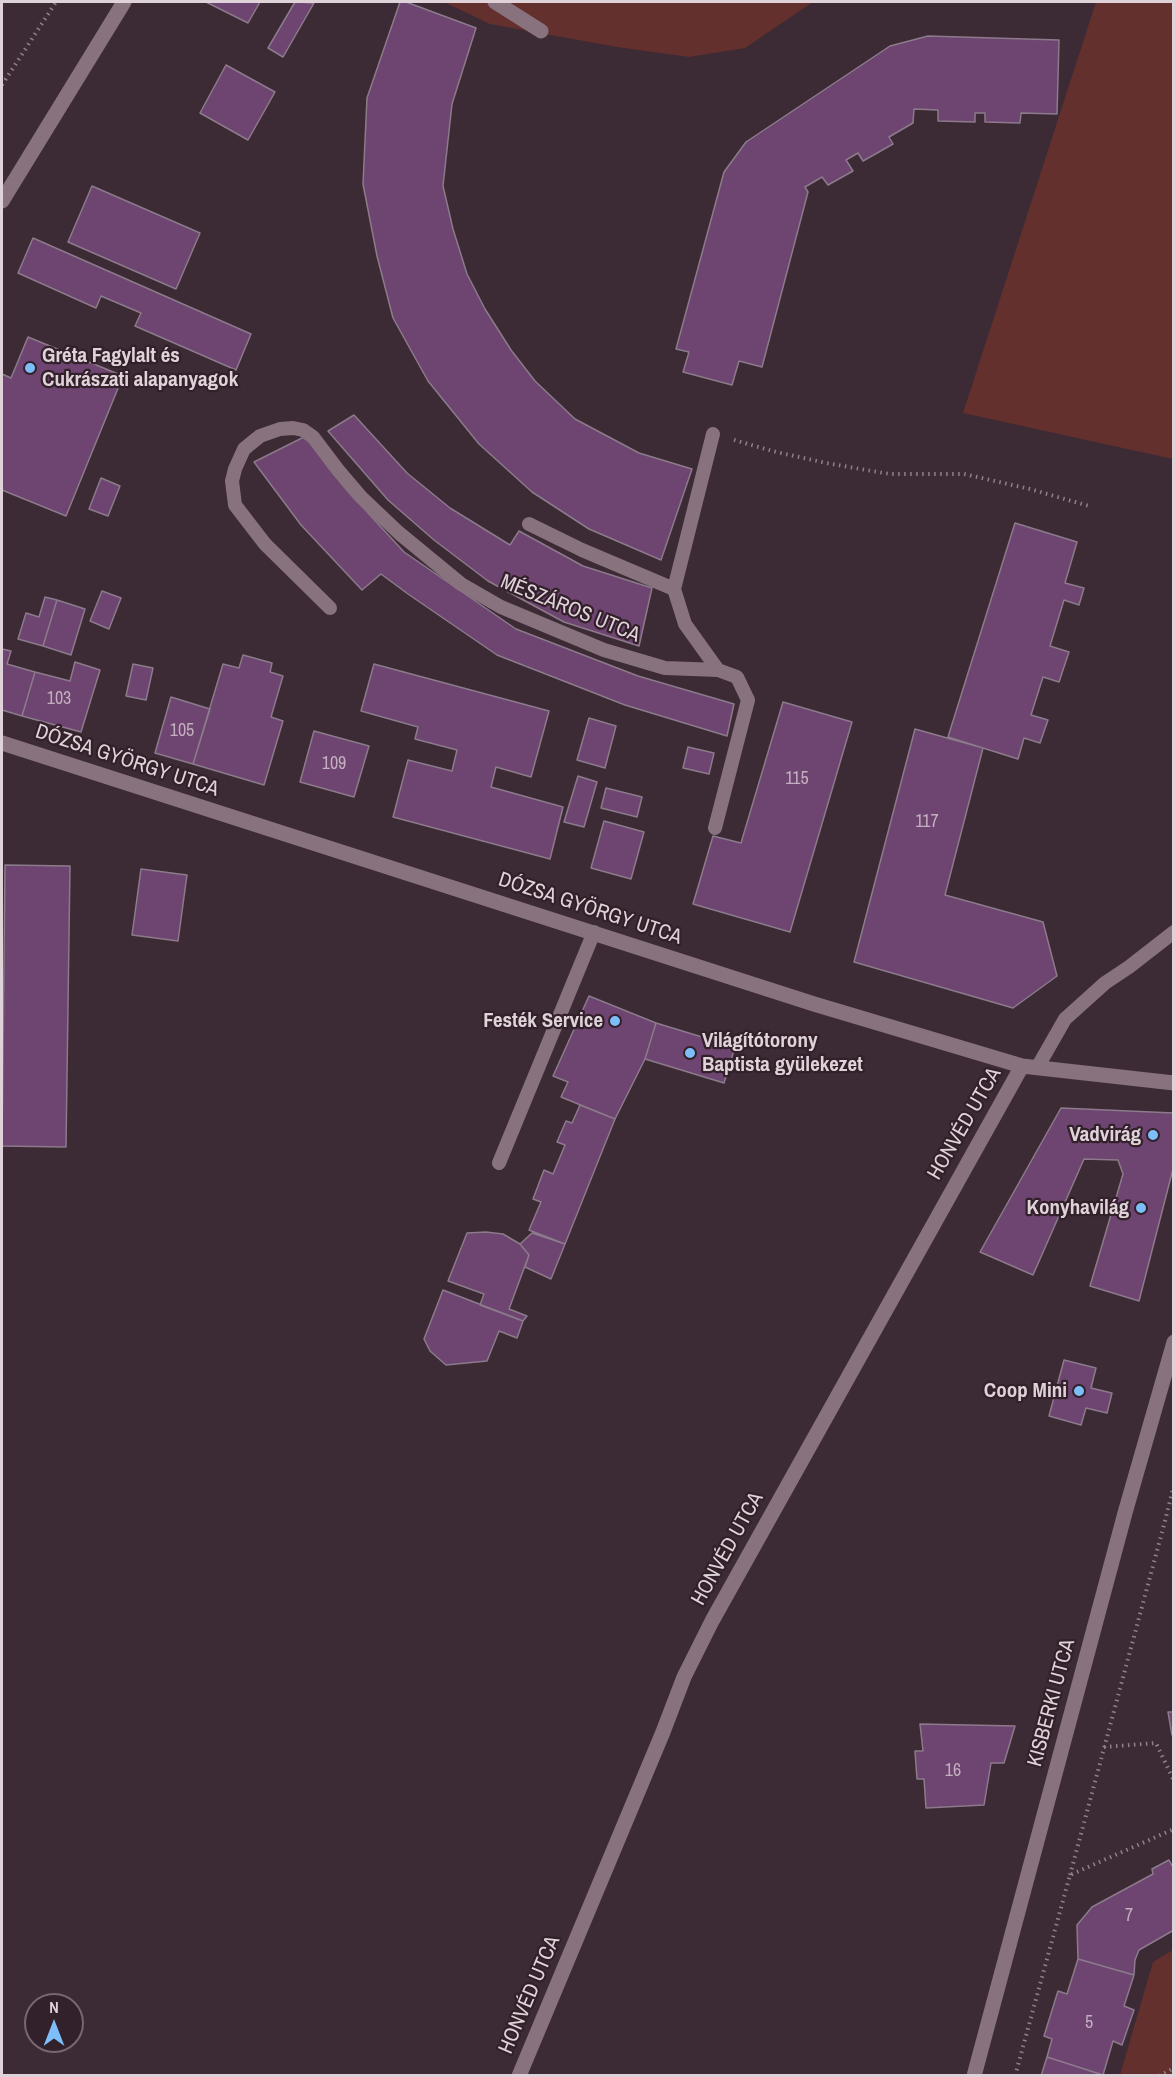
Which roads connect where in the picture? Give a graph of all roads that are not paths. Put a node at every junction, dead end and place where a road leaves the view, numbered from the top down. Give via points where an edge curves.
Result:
1 (124, 2) edge
2 (495, 2) edge
3 (541, 31) dead end
4 (2, 201) edge
5 (713, 434) road end
6 (529, 524) dead end
7 (674, 589) junction
8 (330, 608) dead end
9 (718, 670) junction
10 (2, 743) edge
11 (715, 828) dead end
12 (594, 932) junction
13 (1173, 932) edge
14 (1030, 1067) junction
15 (1173, 1083) edge
16 (499, 1163) dead end
17 (1173, 1342) edge
18 (519, 2076) edge
19 (974, 2076) edge

1 - 4 street
2 - 3 street
5 - 7 lane
6 - 7 lane
7 - 9 lane via 685,624
8 - 9 lane, MÉSZÁROS UTCA via 265,544 235,505 232,481 244,449 260,436 280,429 303,430 313,437 338,471 399,533 461,584 501,607 604,650 665,668
9 - 11 lane via 737,677 747,700
10 - 12 street, DÓZSA GYÖRGY UTCA
12 - 14 street, DÓZSA GYÖRGY UTCA via 814,1004
12 - 16 lane
13 - 14 lane via 1065,1019
14 - 15 street, DÓZSA GYÖRGY UTCA
14 - 18 street, HONVÉD UTCA via 712,1621 684,1677
17 - 19 street, KISBERKI UTCA

